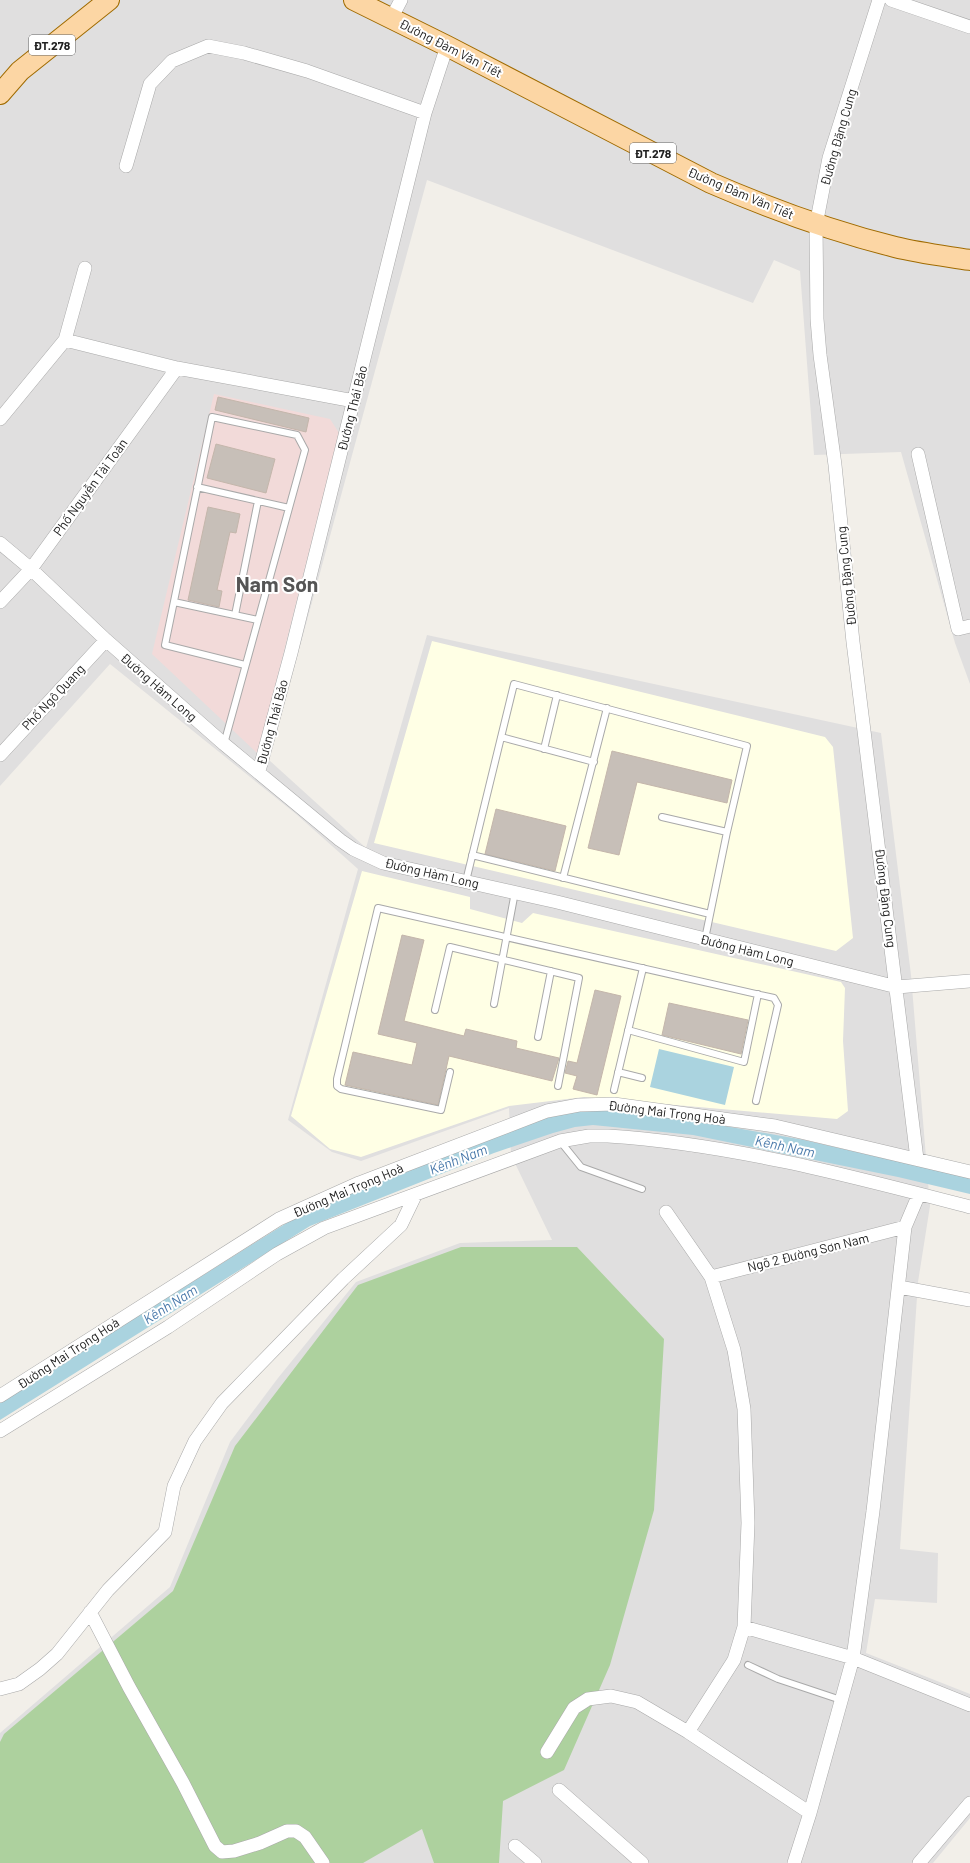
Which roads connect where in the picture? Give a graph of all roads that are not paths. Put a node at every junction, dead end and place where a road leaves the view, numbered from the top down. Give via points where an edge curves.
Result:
1 (354, 0) edge
2 (401, 0) edge
3 (880, 0) edge
4 (891, 0) edge
5 (100, 3) edge
6 (392, 17) junction
7 (970, 27) edge
8 (447, 46) junction
9 (0, 94) edge
10 (426, 113) junction
11 (126, 166) dead end
12 (816, 225) junction
13 (970, 260) edge
14 (85, 268) dead end
15 (65, 340) junction
16 (177, 368) junction
17 (354, 401) junction
18 (0, 419) edge
19 (918, 454) dead end
20 (198, 487) junction
21 (258, 501) junction
22 (289, 508) junction
23 (0, 543) edge
24 (30, 569) junction
25 (0, 602) edge
26 (174, 602) junction
27 (235, 615) junction
28 (258, 620) junction
29 (970, 626) edge
30 (106, 640) junction
31 (245, 666) junction
32 (557, 695) junction
33 (607, 708) junction
34 (501, 737) junction
35 (224, 744) junction
36 (544, 749) junction
37 (0, 755) edge
38 (594, 762) junction
39 (258, 771) junction
40 (662, 817) dead end
41 (727, 832) junction
42 (472, 855) junction
43 (563, 878) junction
44 (466, 881) junction
45 (515, 892) junction
46 (710, 914) junction
47 (507, 937) junction
48 (705, 939) junction
49 (502, 960) junction
50 (643, 968) junction
51 (551, 971) junction
52 (970, 981) edge
53 (897, 987) junction
54 (758, 994) junction
55 (494, 1004) dead end
56 (435, 1010) dead end
57 (628, 1030) junction
58 (538, 1037) dead end
59 (450, 1072) dead end
60 (618, 1072) junction
61 (642, 1078) dead end
62 (558, 1086) dead end
63 (614, 1090) dead end
64 (756, 1101) dead end
65 (560, 1141) junction
66 (917, 1159) junction
67 (970, 1172) edge
68 (642, 1189) dead end
69 (919, 1194) junction
70 (415, 1196) junction
71 (970, 1207) edge
72 (666, 1212) dead end
73 (905, 1227) junction
74 (711, 1277) junction
75 (899, 1287) junction
76 (970, 1300) edge
77 (0, 1396) edge
78 (0, 1431) edge
79 (90, 1612) junction
80 (744, 1627) junction
81 (852, 1658) junction
82 (748, 1665) dead end
83 (0, 1690) edge
84 (841, 1700) junction
85 (970, 1706) edge
86 (688, 1732) junction
87 (547, 1752) dead end
88 (559, 1790) dead end
89 (970, 1803) edge
90 (810, 1813) junction
91 (515, 1846) dead end
92 (322, 1863) edge
93 (534, 1863) edge
94 (642, 1863) edge
95 (794, 1863) edge
96 (919, 1863) edge

1 - 6 main road, Đường Đàm Văn Tiết / ĐT.278
2 - 6 street
3 - 12 street, Đường Đặng Cung via 829,158
4 - 7 street
5 - 9 main road, ĐT.278 via 20,71
6 - 8 main road, Đường Đàm Văn Tiết / ĐT.278
8 - 10 street, Đường Thái Bảo
8 - 12 main road, Đường Đàm Văn Tiết / ĐT.278 via 711,183
10 - 11 street via 307,71 244,52 208,46 172,61 150,84
10 - 17 street, Đường Thái Bảo
12 - 13 main road, Đường Đàm Văn Tiết / ĐT.278 via 896,247
12 - 53 street, Đường Đặng Cung via 820,355
14 - 15 street
15 - 16 street
15 - 18 street
16 - 17 street
16 - 24 street, Phố Nguyễn Tài Toàn
17 - 39 street, Đường Thái Bảo via 291,653
19 - 29 street via 958,629
20 - 21 lane
20 - 22 lane via 212,418 297,435 305,450
20 - 26 lane
21 - 22 lane
21 - 27 lane
22 - 28 lane
23 - 24 street, Đường Hàm Long
24 - 25 street, Phố Nguyễn Tài Toàn
24 - 30 street, Đường Hàm Long
26 - 27 lane
26 - 31 lane via 165,645
27 - 28 lane
28 - 31 lane
30 - 35 street, Đường Hàm Long
30 - 37 street, Phố Ngô Quang
31 - 35 lane
32 - 33 lane
32 - 34 lane via 514,684
32 - 36 lane
33 - 38 lane
33 - 41 lane via 747,746
34 - 36 lane
34 - 42 lane
35 - 39 street, Đường Hàm Long
36 - 38 lane
38 - 43 lane
39 - 44 street, Đường Hàm Long via 354,849 383,863
40 - 41 lane
41 - 46 lane
42 - 43 lane
42 - 44 lane
43 - 46 lane
44 - 45 street, Đường Hàm Long
45 - 47 lane
45 - 48 street, Đường Hàm Long
46 - 48 lane
47 - 49 lane
47 - 50 lane
47 - 59 lane via 378,908 336,1079 337,1086 341,1089 441,1110
48 - 53 street, Đường Hàm Long
49 - 51 lane
49 - 55 lane
49 - 56 lane via 450,947
50 - 54 lane
50 - 57 lane
51 - 58 lane
51 - 62 lane via 579,978
52 - 53 street, Đường Hàm Long
53 - 66 street, Đường Đặng Cung
54 - 57 lane via 744,1062
54 - 64 lane via 774,998 778,1004
57 - 60 lane
60 - 61 lane
60 - 63 lane
65 - 68 lane via 582,1167
65 - 69 street via 608,1136 728,1151 818,1169
65 - 70 street
66 - 67 street, Đường Mai Trọng Hoà
66 - 77 street, Đường Mai Trọng Hoà via 774,1126 634,1106 595,1104 547,1111 359,1183 279,1219
69 - 71 street
69 - 73 street
70 - 78 street via 337,1223 277,1254 155,1335
70 - 79 street via 401,1225 343,1279 222,1403 195,1441 174,1486 165,1532
72 - 74 street
73 - 74 street, Ngõ 2 Đường Sơn Nam
73 - 75 street
74 - 80 street via 734,1350 744,1409 748,1523
75 - 76 street
75 - 81 street via 874,1511
79 - 83 street via 57,1654 40,1670 19,1684
79 - 92 street via 187,1789 215,1846 222,1852 234,1851 287,1831 296,1831 305,1837
80 - 81 street
80 - 86 street via 734,1660
81 - 84 street
81 - 85 street
82 - 84 lane via 778,1680
84 - 90 street
86 - 87 street via 637,1702 611,1696 600,1697 588,1699 574,1708
86 - 90 street
88 - 94 street
89 - 96 street
90 - 95 street
91 - 93 street

